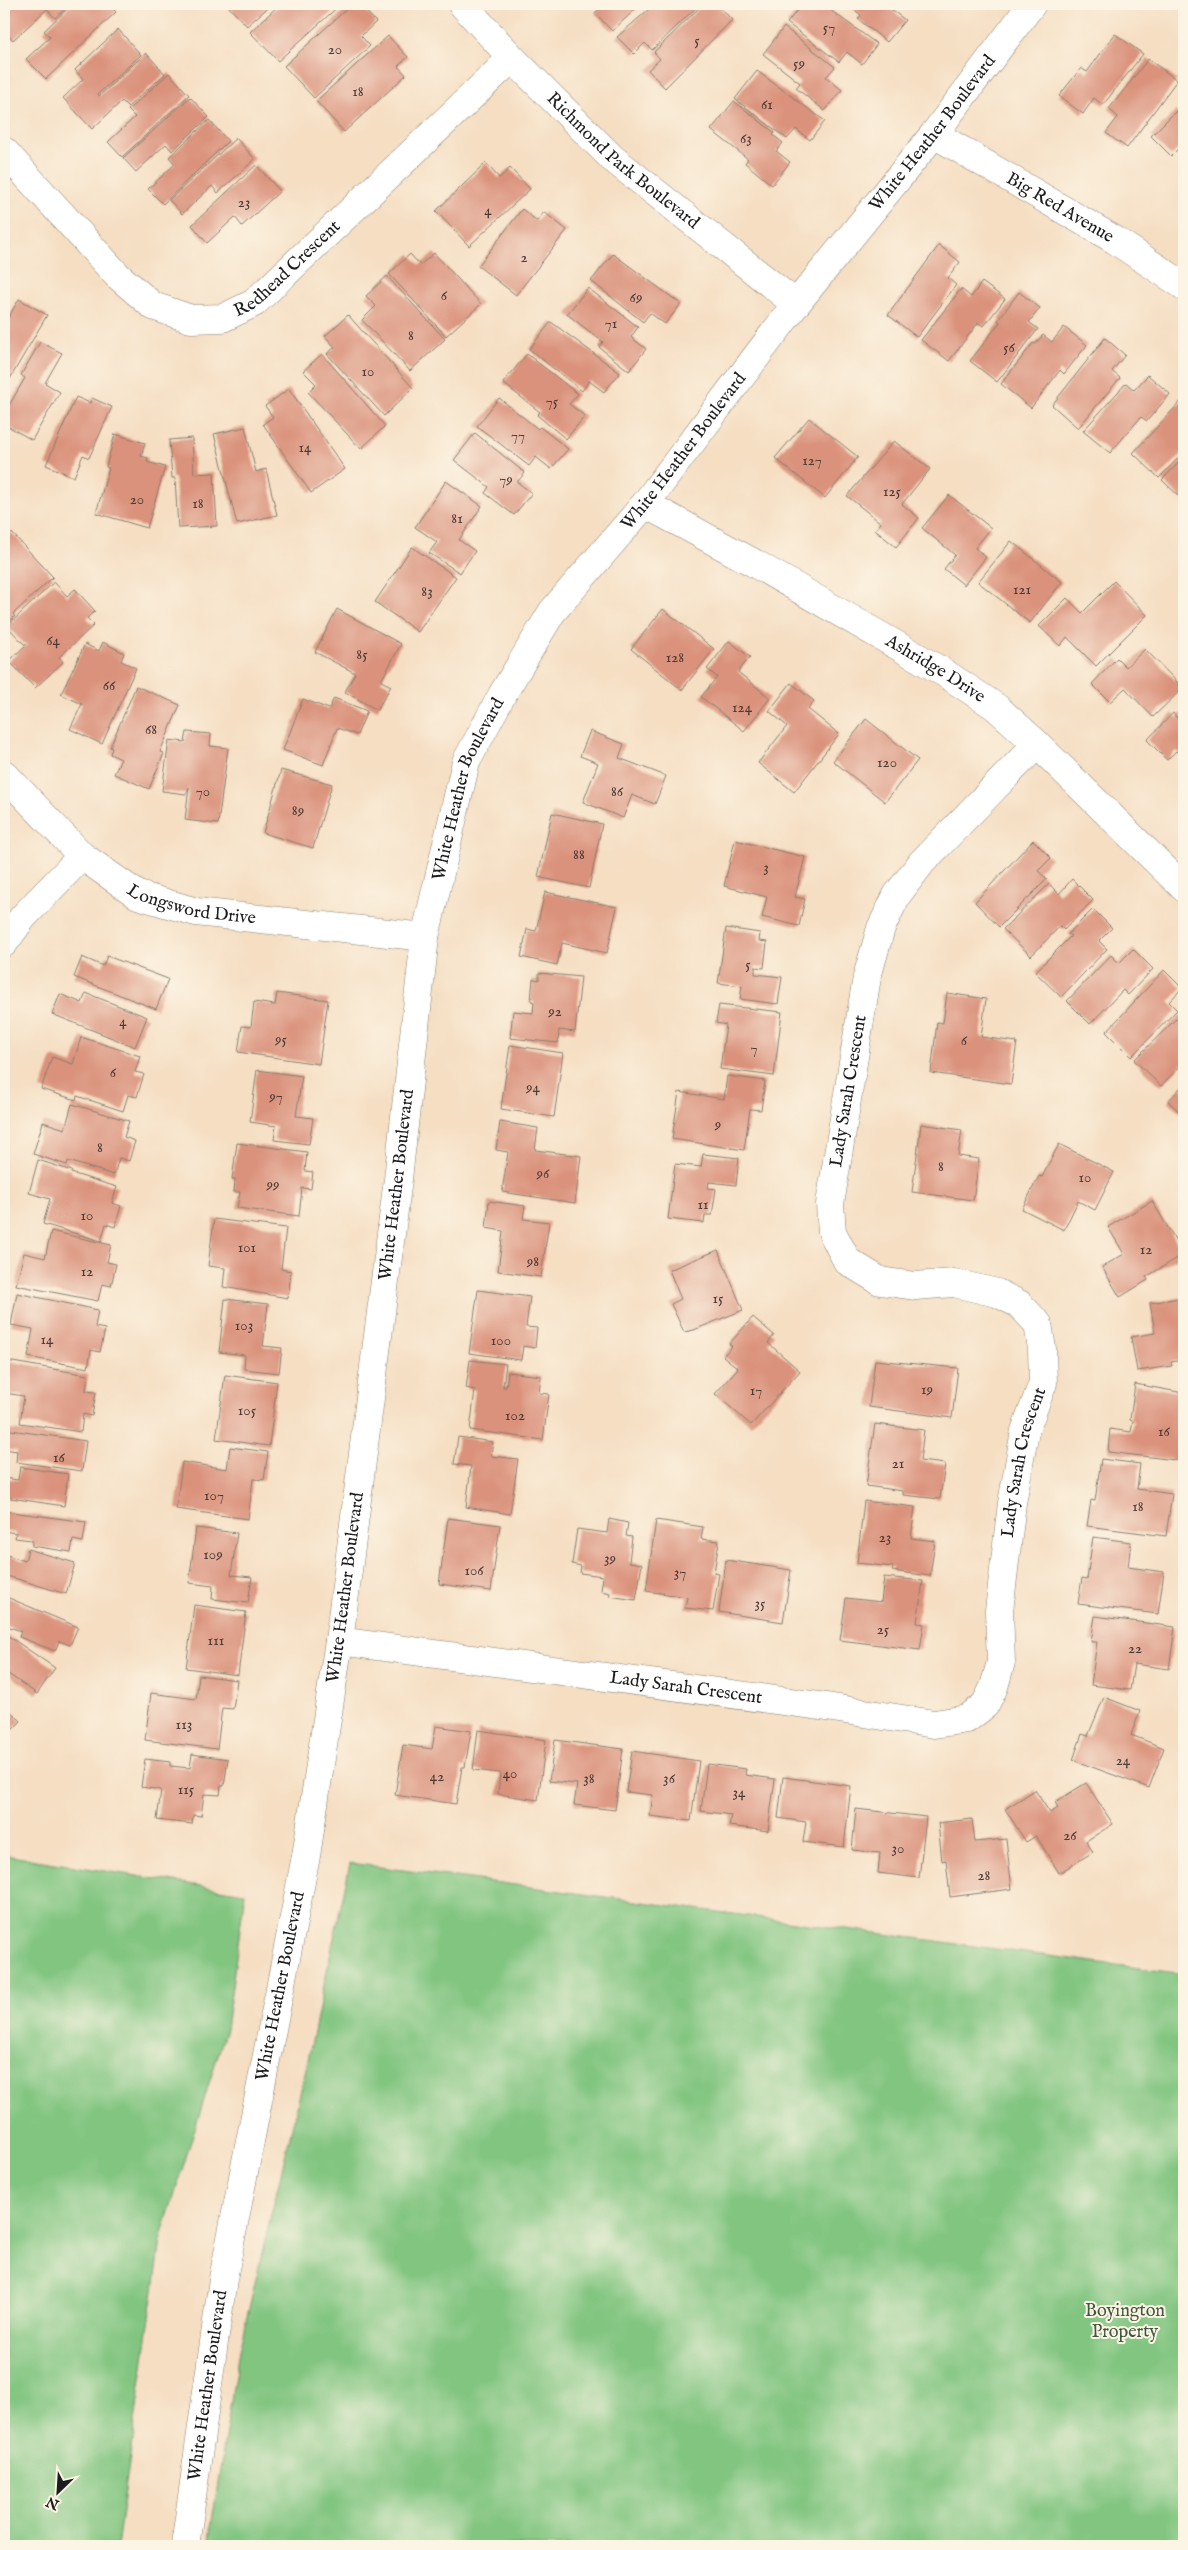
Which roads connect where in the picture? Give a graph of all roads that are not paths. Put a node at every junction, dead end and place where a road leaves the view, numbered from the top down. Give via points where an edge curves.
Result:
1 (462, 4) edge
2 (1032, 4) edge
3 (512, 58) junction
4 (934, 134) junction
5 (4, 151) edge
6 (1184, 286) edge
7 (796, 304) junction
8 (645, 504) junction
9 (1038, 744) junction
10 (4, 774) edge
11 (82, 856) junction
12 (1184, 888) edge
13 (425, 937) junction
14 (4, 943) edge
15 (339, 1641) junction
16 (185, 2546) edge

1 - 3 street, Richmond Park Boulevard
2 - 4 street, White Heather Boulevard
3 - 5 street, Redhead Crescent via 254,303 224,318 191,319 153,306 117,274
3 - 7 street, Richmond Park Boulevard via 612,158
4 - 6 street, Big Red Avenue via 1115,240
4 - 7 street, White Heather Boulevard
7 - 8 street, White Heather Boulevard
8 - 9 street, Ashridge Drive via 943,672 996,707
8 - 13 street, White Heather Boulevard via 552,612 466,762
9 - 12 street, Ashridge Drive
9 - 15 street, Lady Sarah Crescent via 922,862 897,895 881,928 867,977 830,1204 832,1232 847,1261 880,1281 915,1286 954,1283 997,1293 1019,1304 1038,1324 1043,1383 1025,1432 1012,1503 999,1611 1001,1662 985,1705 968,1719 934,1724
10 - 11 street, Longsword Drive
11 - 13 street, Longsword Drive via 138,895 188,910
11 - 14 street via 22,917
13 - 15 street, White Heather Boulevard
15 - 16 street, White Heather Boulevard via 306,1856 223,2279

